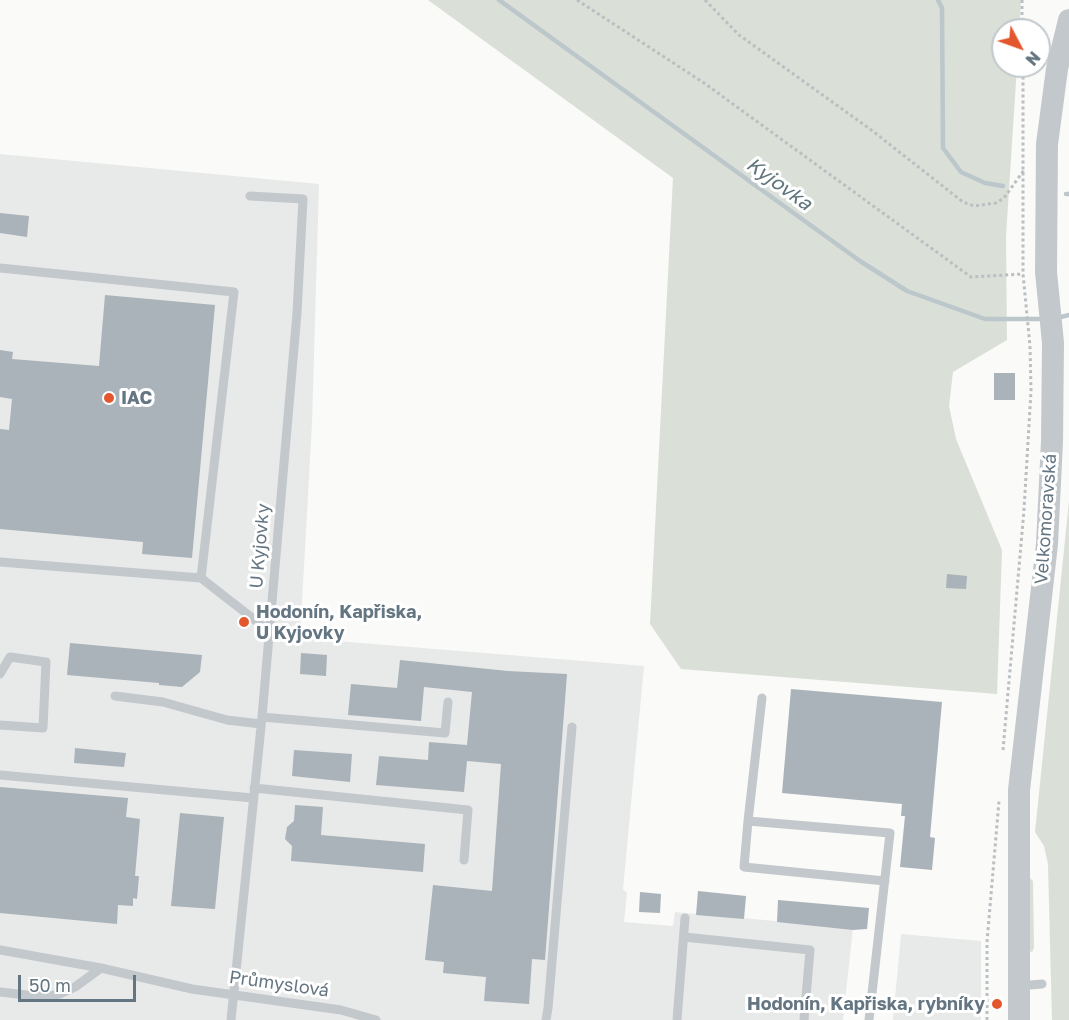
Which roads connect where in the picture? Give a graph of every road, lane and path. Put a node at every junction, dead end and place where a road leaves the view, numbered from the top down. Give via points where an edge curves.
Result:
1 (577, 0) edge
2 (705, 0) edge
3 (1022, 0) edge
4 (1022, 18) edge
5 (1069, 20) edge
6 (1023, 78) edge
7 (1047, 144) junction
8 (1024, 170) junction
9 (250, 196) dead end
10 (0, 268) edge
11 (1023, 274) junction
12 (0, 562) edge
13 (201, 578) junction
14 (269, 631) junction
15 (0, 674) edge
16 (115, 696) dead end
17 (762, 698) dead end
18 (448, 702) dead end
19 (261, 720) junction
20 (0, 725) edge
21 (572, 727) dead end
22 (1002, 757) dead end
23 (0, 775) edge
24 (999, 791) dead end
25 (254, 793) junction
26 (748, 821) junction
27 (464, 860) dead end
28 (885, 881) junction
29 (685, 918) dead end
30 (684, 938) junction
31 (0, 950) edge
32 (101, 968) junction
33 (1042, 984) dead end
34 (1019, 986) junction
35 (0, 992) edge
36 (232, 994) junction
37 (231, 1020) edge
38 (376, 1020) edge
39 (546, 1020) edge
40 (677, 1020) edge
41 (804, 1020) edge
42 (869, 1020) edge
43 (987, 1020) edge
44 (1019, 1020) edge

1 - 11 path via 704,84 971,277
2 - 8 path via 739,35 963,202 974,207 996,203
3 - 4 path
5 - 7 street, Velkomoravská
6 - 8 path
7 - 8 path
7 - 34 street, Velkomoravská via 1046,272 1053,344 1052,441 1047,544 1019,790
8 - 11 path
9 - 14 lane, U Kyjovky via 303,200
10 - 13 lane via 234,292
11 - 22 path via 1031,391
12 - 13 lane
13 - 14 lane
14 - 19 lane, U Kyjovky
15 - 20 lane via 10,657 46,662 43,728
16 - 19 lane via 163,702 227,720
17 - 26 lane
18 - 19 lane via 445,733
19 - 25 lane, U Kyjovky
21 - 39 lane
23 - 25 lane
24 - 43 path via 987,942
25 - 27 lane via 468,810
25 - 36 lane, U Kyjovky
26 - 28 lane via 744,867
26 - 28 lane via 890,833
28 - 42 lane
29 - 30 lane
30 - 40 lane
30 - 41 lane via 810,950
31 - 32 lane, Průmyslová
32 - 35 lane via 60,994 44,997
32 - 36 lane, Průmyslová
33 - 34 lane
34 - 44 street, Velkomoravská
36 - 37 lane, U Kyjovky
36 - 38 lane, Průmyslová via 340,1010

